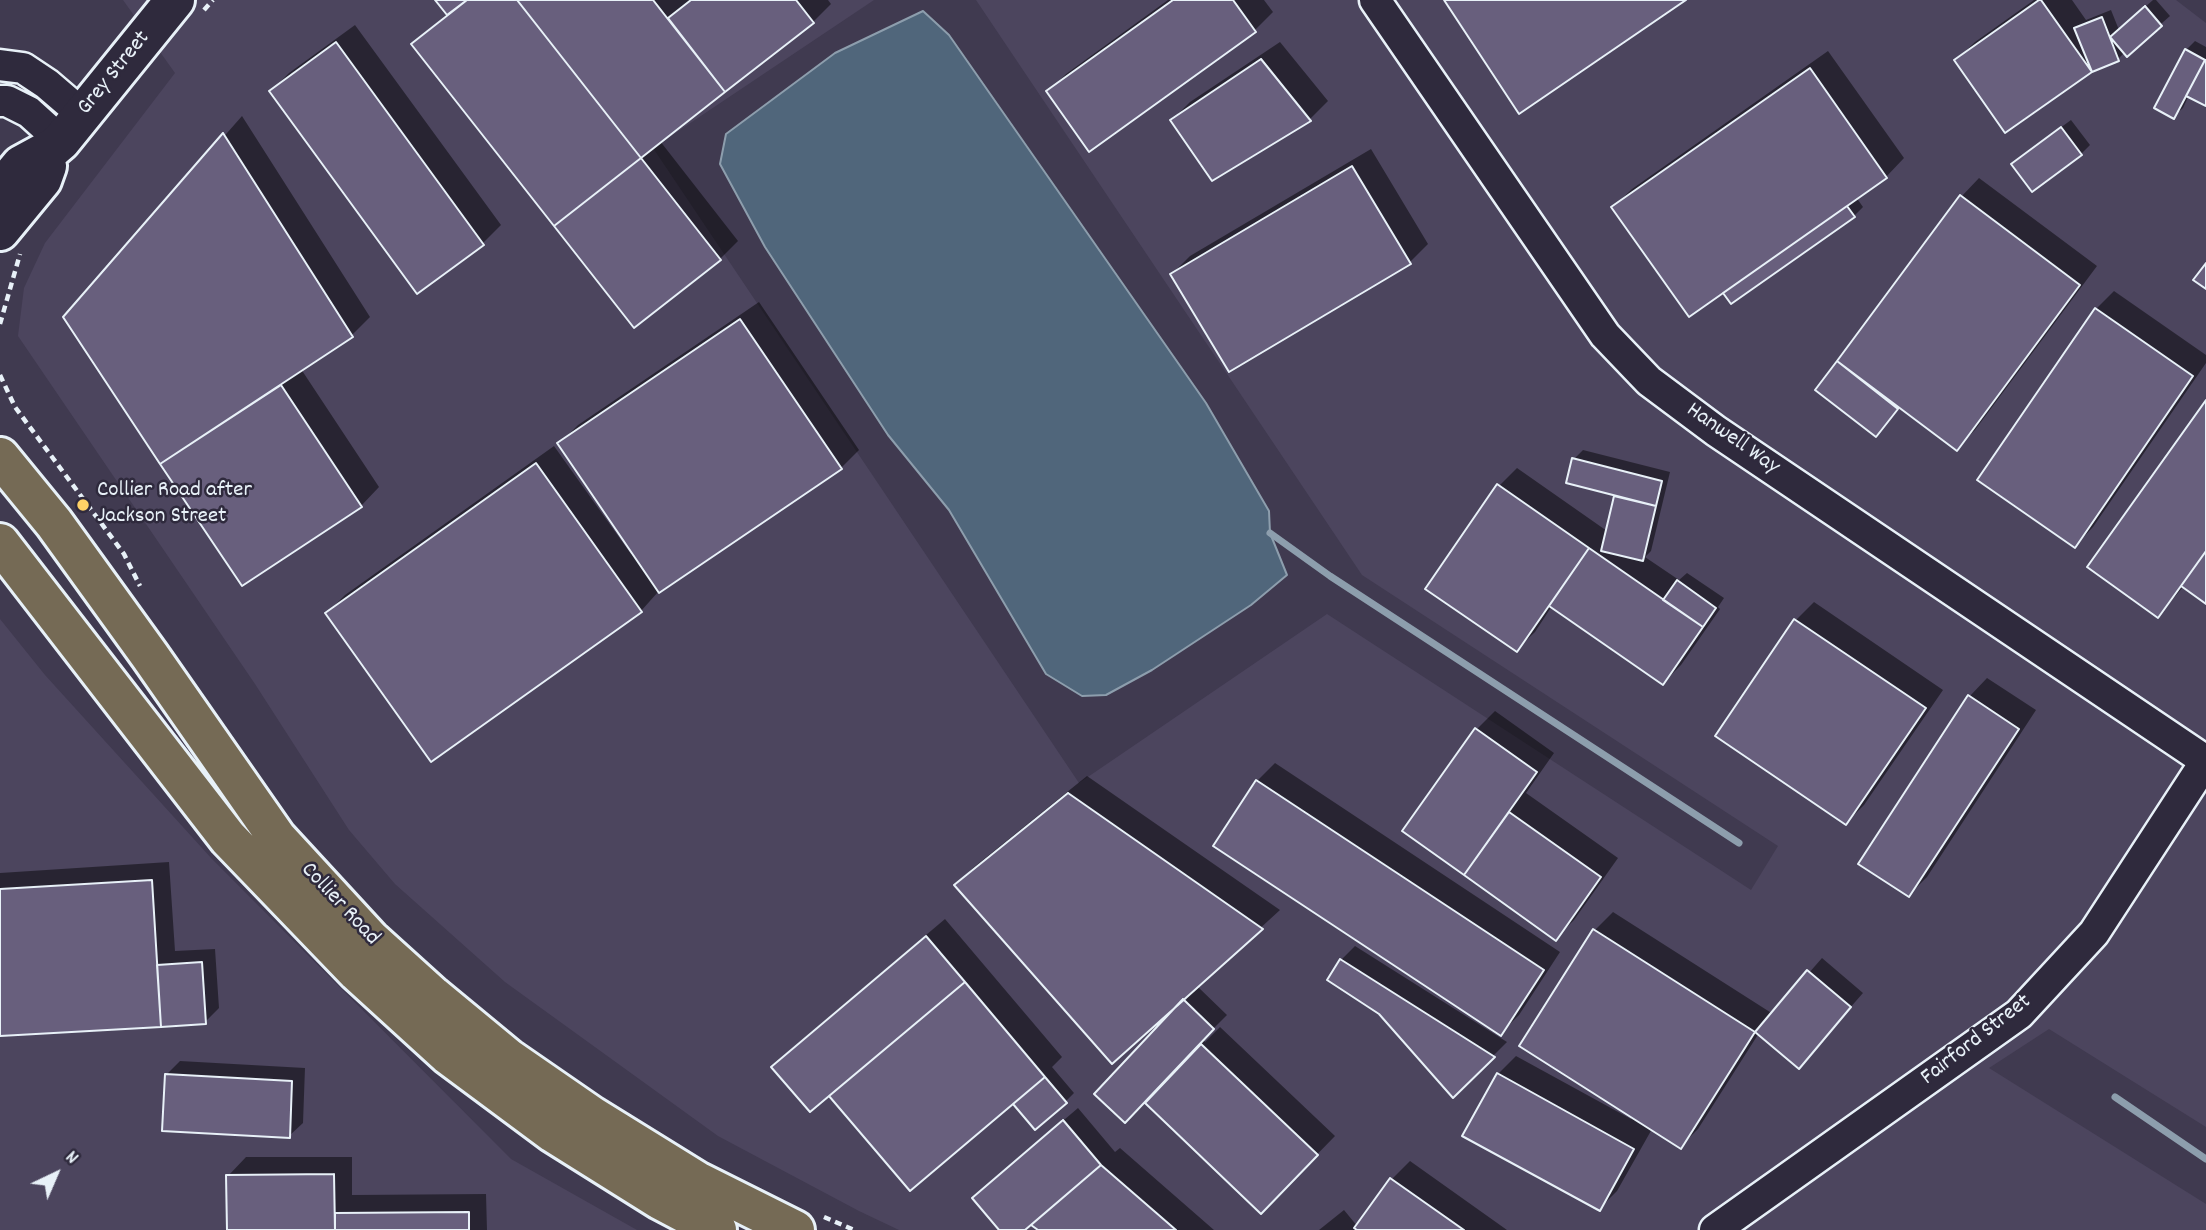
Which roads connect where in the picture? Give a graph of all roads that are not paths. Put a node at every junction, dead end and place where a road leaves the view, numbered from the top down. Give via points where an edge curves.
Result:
1 (1374, 0) edge
2 (186, 9) edge
3 (0, 65) edge
4 (0, 101) edge
5 (66, 134) junction
6 (0, 190) edge
7 (12, 238) edge
8 (0, 457) edge
9 (0, 543) edge
10 (2206, 761) edge
11 (806, 1222) edge
12 (717, 1230) edge
13 (1715, 1230) edge

1 - 10 street, Hanwell Way via 1605,335 1649,381 1716,431
2 - 5 street, Grey Street
3 - 5 street via 23,68 47,84
4 - 5 street
5 - 6 street, Grey Street via 21,165
5 - 7 street, Grey Street
8 - 11 main road, Collier Road via 54,523 277,838 370,939 508,1058 582,1109 697,1181
9 - 12 main road, Collier Road via 228,838 357,972 448,1055 553,1133
10 - 13 street, Fairford Street via 2094,933 2019,1014

